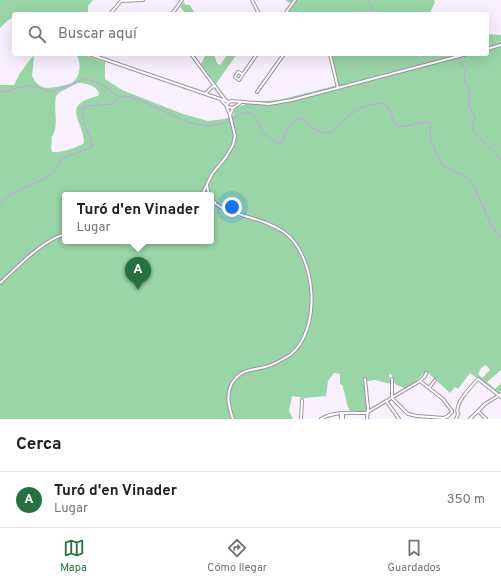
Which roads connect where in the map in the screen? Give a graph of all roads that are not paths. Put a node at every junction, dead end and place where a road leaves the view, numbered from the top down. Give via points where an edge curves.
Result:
1 (143, 0) edge
2 (182, 0) edge
3 (252, 0) edge
4 (295, 0) edge
5 (112, 12) edge
6 (173, 12) edge
7 (258, 12) edge
8 (286, 12) edge
9 (501, 45) edge
10 (489, 48) edge
11 (95, 56) edge
12 (193, 56) edge
13 (256, 56) edge
14 (283, 56) edge
15 (330, 56) edge
16 (459, 56) edge
17 (101, 58) joint
18 (242, 74) dead end
19 (212, 82) junction
20 (215, 86) junction
21 (212, 88) junction
22 (338, 88) junction
23 (257, 92) dead end
24 (205, 94) junction
25 (220, 99) junction
26 (229, 102) junction
27 (243, 103) junction
28 (226, 105) junction
29 (233, 108) junction
30 (231, 116) junction
31 (207, 185) junction
32 (206, 192) edge
33 (206, 192) edge
34 (214, 202) edge
35 (62, 235) edge
36 (0, 283) edge
37 (426, 373) dead end
38 (365, 379) dead end
39 (392, 379) dead end
40 (435, 380) dead end
41 (420, 381) junction
42 (429, 388) junction
43 (500, 396) edge
44 (392, 398) junction
45 (302, 400) dead end
46 (387, 402) junction
47 (456, 411) junction
48 (478, 411) junction
49 (452, 412) junction
50 (342, 413) junction
51 (366, 413) junction
52 (485, 418) edge
53 (233, 419) edge
54 (301, 419) edge
55 (321, 419) edge
56 (342, 419) edge
57 (367, 419) edge
58 (399, 419) edge
59 (456, 419) edge
60 (470, 419) edge

1 - 5 street via 121,1
2 - 6 street
3 - 7 street
4 - 8 street
9 - 10 street
11 - 17 street
12 - 19 street
13 - 18 street
14 - 23 street
15 - 22 street
16 - 22 street
17 - 24 street
19 - 20 street
19 - 21 street
20 - 21 street
20 - 26 street
21 - 24 street
22 - 27 street via 269,104
24 - 25 street
25 - 26 street
25 - 28 street
26 - 27 street
26 - 28 street
26 - 29 street
27 - 29 street
28 - 29 street
28 - 30 street
29 - 30 street
30 - 31 street via 235,139 233,145
31 - 32 street
31 - 33 street
34 - 53 street via 222,208 265,222 285,234 302,255 310,286 311,314 305,336 296,349 284,359 272,365 246,371 235,379 228,401
35 - 36 street via 34,252
37 - 41 street
38 - 51 street via 368,408
39 - 44 street
40 - 42 street
41 - 42 street
41 - 44 street
42 - 49 street
43 - 47 street via 478,378 457,405
43 - 48 street
44 - 46 street
44 - 49 street via 408,414 444,418
45 - 54 street
46 - 51 street
46 - 58 street
47 - 49 street
47 - 59 street
48 - 52 street
48 - 60 street
50 - 51 street
50 - 55 street
50 - 56 street
51 - 57 street

